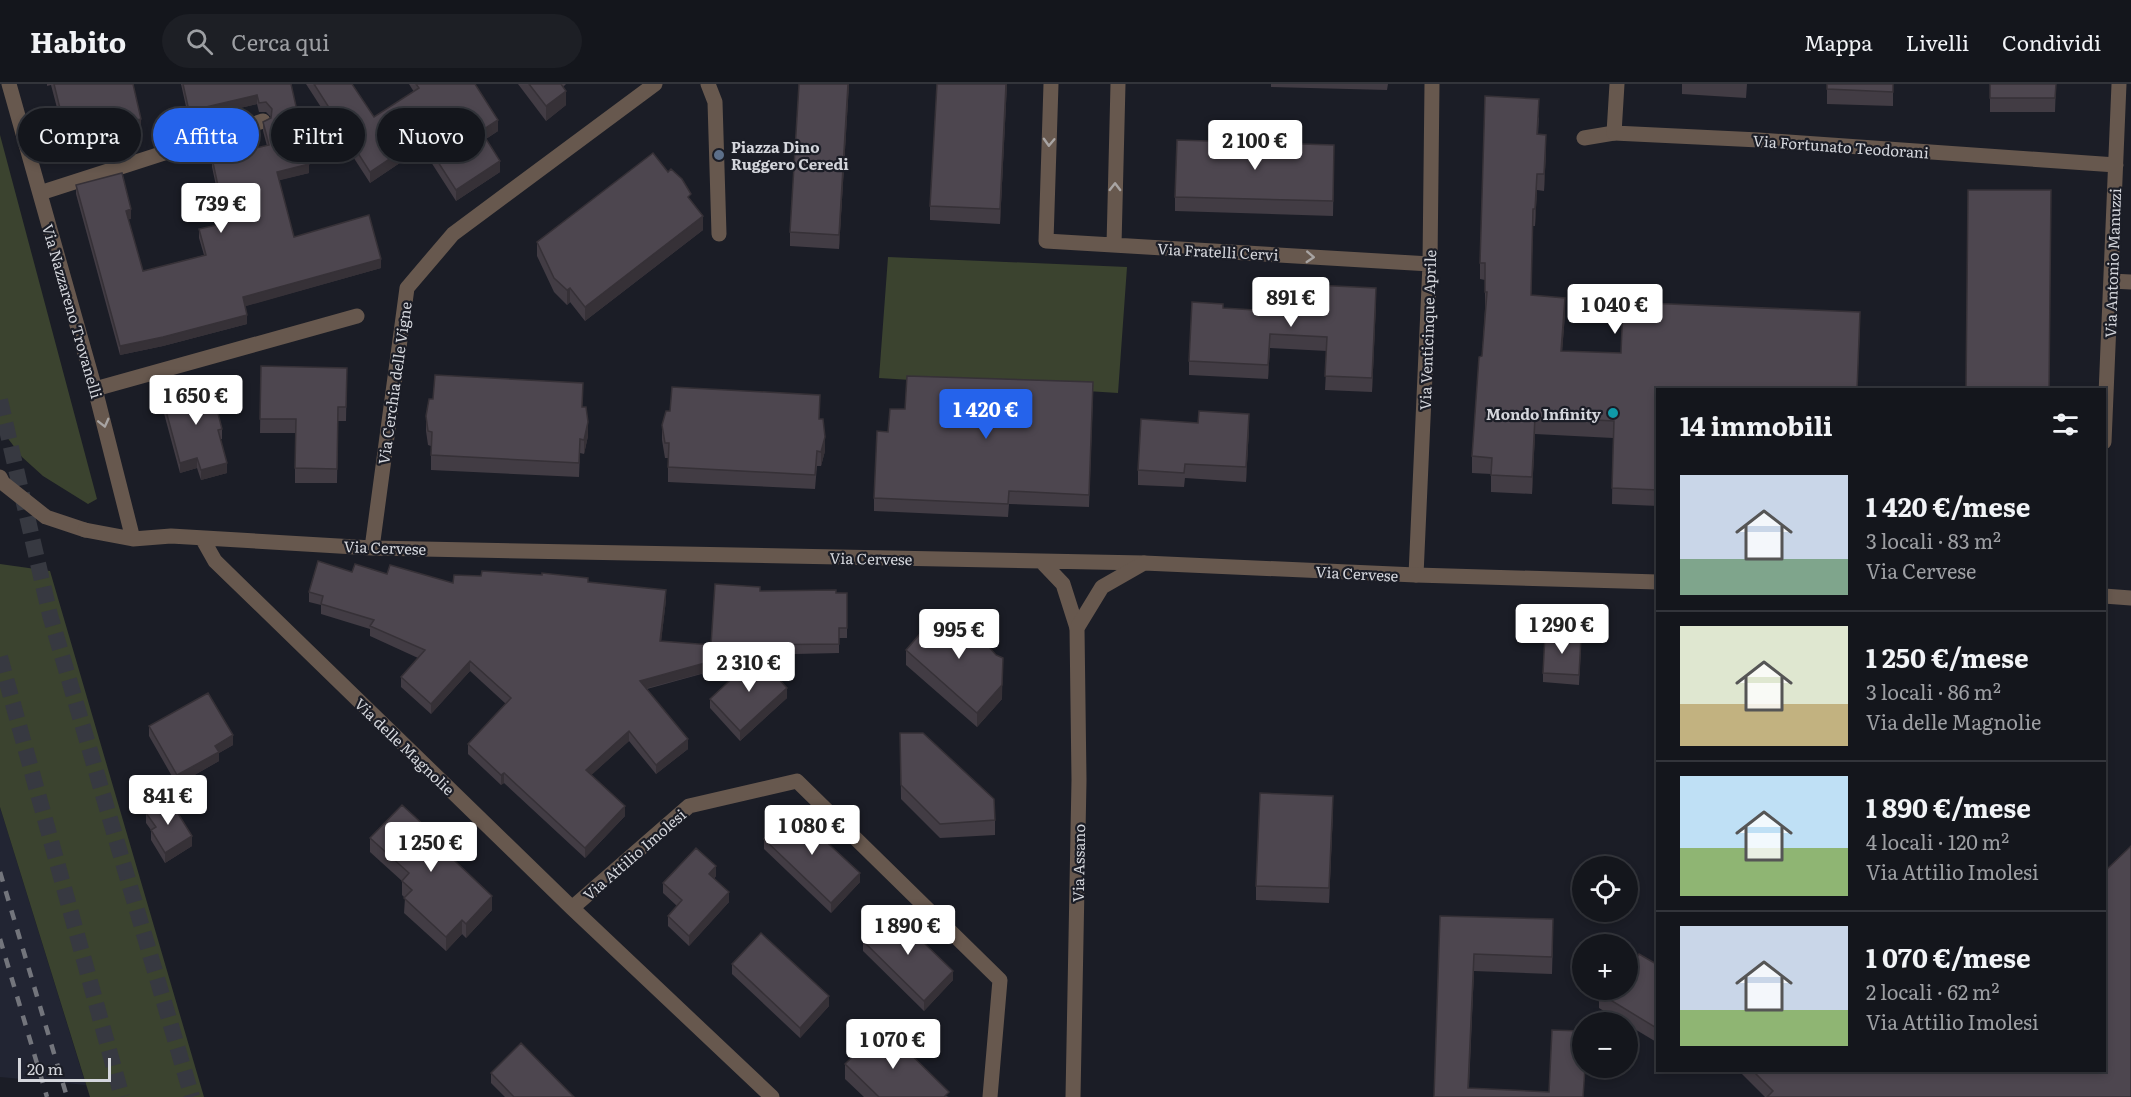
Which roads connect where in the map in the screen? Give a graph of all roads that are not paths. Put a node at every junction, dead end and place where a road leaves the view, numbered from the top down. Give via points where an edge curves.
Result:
1 (9, 84) edge
2 (655, 84) edge
3 (708, 84) edge
4 (1051, 84) edge
5 (1118, 84) edge
6 (1432, 84) edge
7 (1617, 84) edge
8 (2119, 84) edge
9 (263, 122) edge
10 (1614, 133) junction
11 (1584, 138) dead end
12 (2116, 165) junction
13 (40, 194) junction
14 (719, 234) dead end
15 (1114, 245) junction
16 (1430, 264) junction
17 (2111, 281) junction
18 (2131, 282) edge
19 (357, 315) dead end
20 (95, 388) junction
21 (2106, 396) edge
22 (0, 477) edge
23 (133, 538) junction
24 (202, 538) junction
25 (372, 548) junction
26 (1042, 562) junction
27 (1144, 563) junction
28 (1416, 575) junction
29 (1656, 582) edge
30 (2106, 596) edge
31 (2131, 598) edge
32 (1077, 628) junction
33 (572, 908) junction
34 (772, 1097) edge
35 (990, 1097) edge
36 (1073, 1097) edge

1 - 13 street, Via Nazzareno Trovanelli
2 - 25 street, Via Cerchia delle Vigne via 453,234 407,288
3 - 14 street via 715,102
4 -> 15 street, Via Fratelli Cervi via 1046,241
15 -> 5 street
6 - 16 street, Via Venticinque Aprile
7 - 10 street
8 - 12 street, Via Antonio Manuzzi
9 - 13 street
10 - 11 street, Via Fortunato Teodorani
10 - 12 street, Via Fortunato Teodorani
12 - 17 street, Via Antonio Manuzzi
13 - 20 street, Via Nazzareno Trovanelli
15 -> 16 street, Via Fratelli Cervi
16 - 28 street, Via Venticinque Aprile
17 - 18 street
17 - 21 street, Via Antonio Manuzzi
19 - 20 street
20 -> 23 street, Via Nazzareno Trovanelli
22 - 23 street, Via Cervese via 46,517 85,530
23 - 24 street, Via Cervese
24 - 25 street, Via Cervese
24 - 33 street, Via delle Magnolie via 215,561
25 - 26 street, Via Cervese
26 - 27 street, Via Cervese
26 - 32 street, Via Assano via 1063,584
27 - 28 street, Via Cervese
27 - 32 street via 1102,587
28 - 29 street, Via Cervese
30 - 31 street
32 - 36 street, Via Assano via 1079,780
33 - 34 street, Via delle Magnolie
33 - 35 street, Via Attilio Imolesi via 689,806 797,781 1000,980

